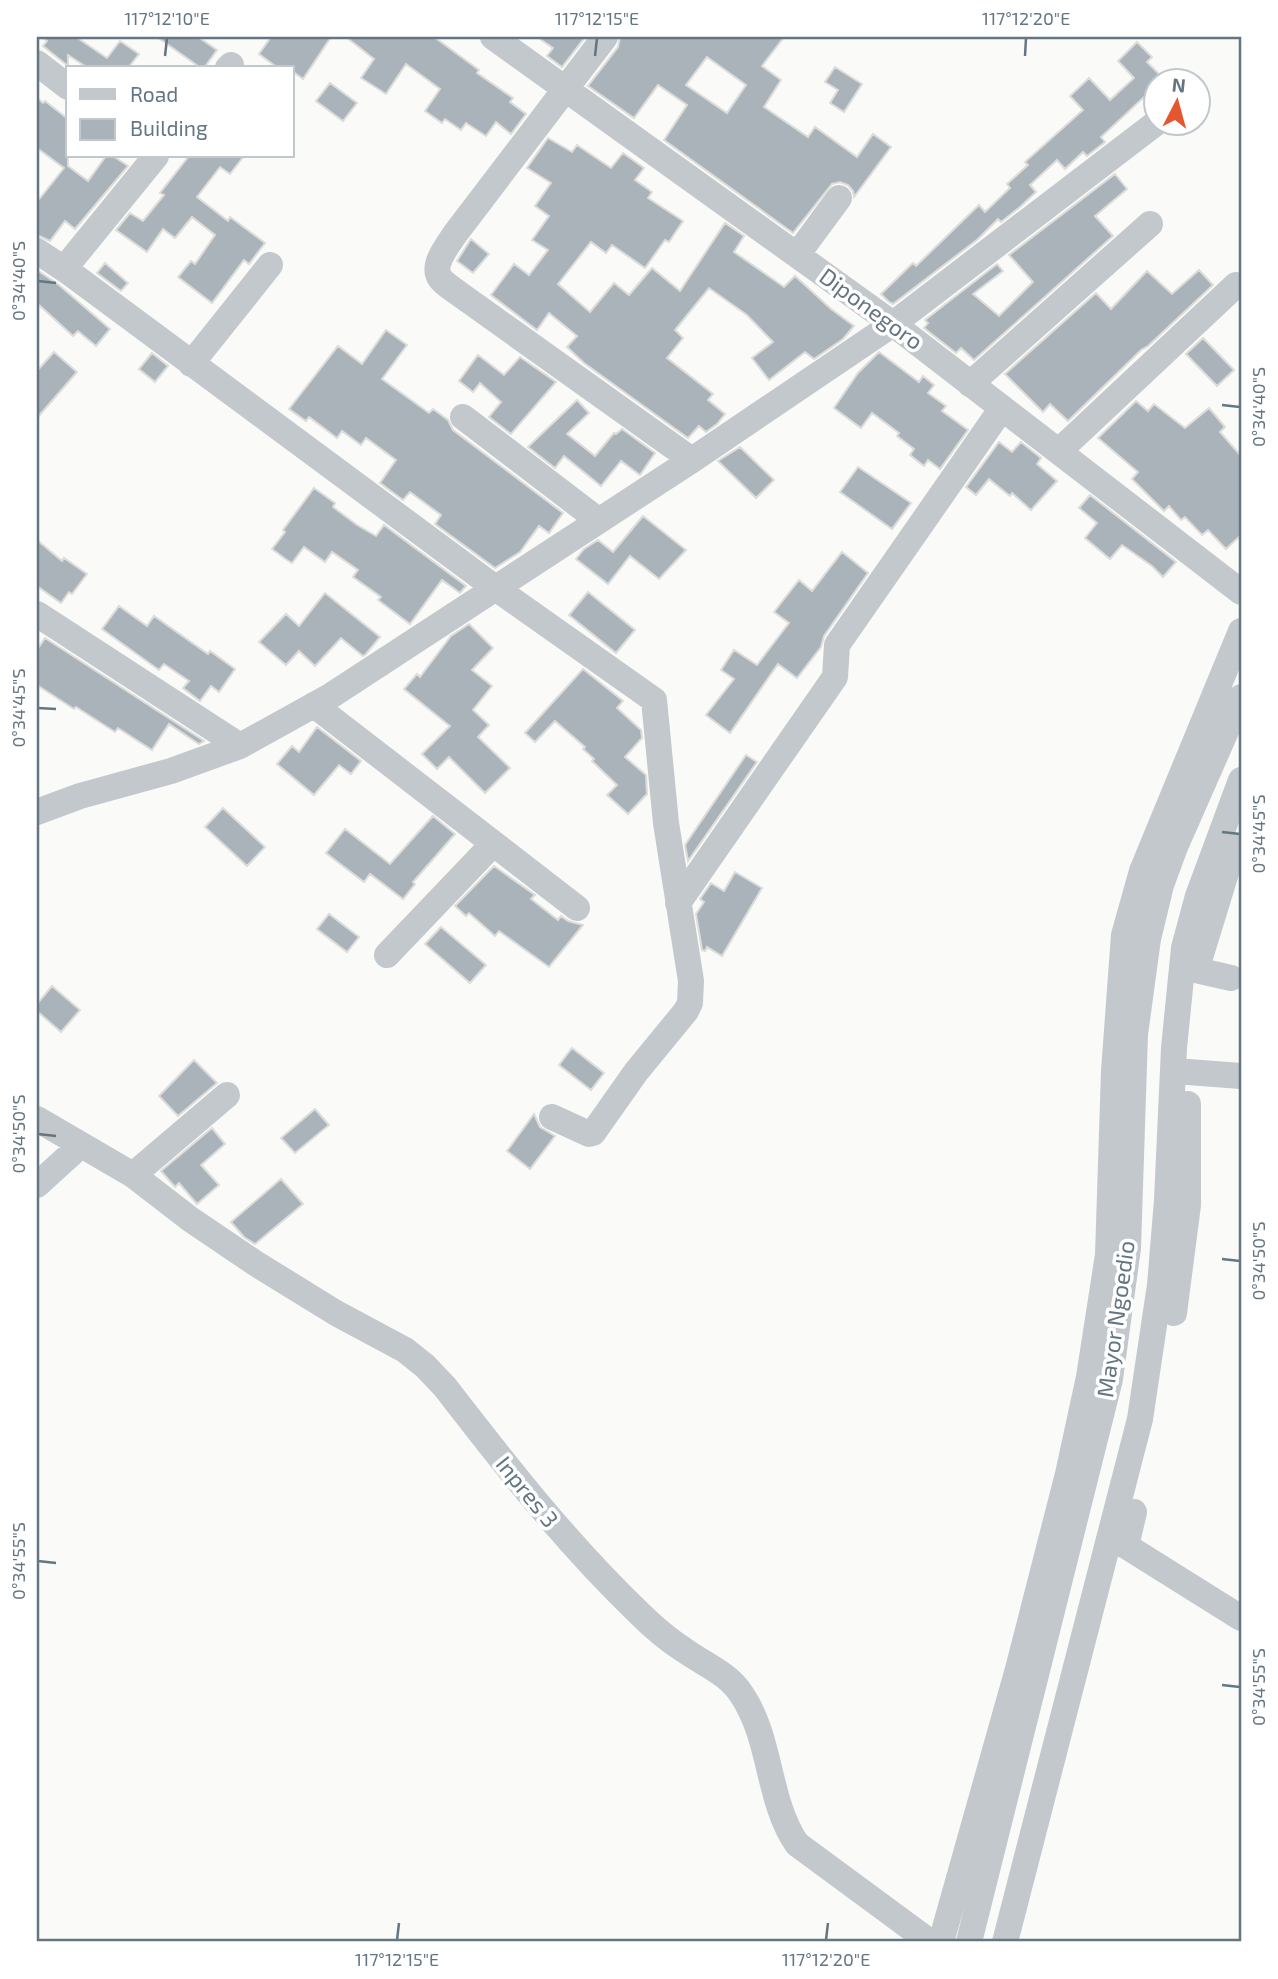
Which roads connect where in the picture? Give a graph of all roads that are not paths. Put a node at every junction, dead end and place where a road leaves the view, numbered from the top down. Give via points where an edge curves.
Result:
1 (493, 37) edge
2 (606, 37) edge
3 (37, 63) edge
4 (66, 85) edge
5 (565, 90) junction
6 (1142, 134) edge
7 (154, 158) edge
8 (839, 198) dead end
9 (1150, 224) dead end
10 (37, 251) edge
11 (797, 255) junction
12 (270, 265) dead end
13 (64, 269) junction
14 (1236, 285) dead end
15 (894, 324) junction
16 (191, 364) junction
17 (970, 384) junction
18 (1002, 408) junction
19 (463, 417) dead end
20 (1059, 452) junction
21 (692, 460) junction
22 (598, 520) junction
23 (494, 587) junction
24 (1241, 592) edge
25 (37, 614) edge
26 (1241, 631) edge
27 (1241, 697) edge
28 (314, 705) junction
29 (240, 746) junction
30 (1241, 780) edge
31 (37, 812) edge
32 (1241, 826) edge
33 (493, 844) junction
34 (678, 903) junction
35 (577, 908) dead end
36 (1148, 939) junction
37 (387, 955) dead end
38 (1208, 969) junction
39 (1192, 1072) junction
40 (1236, 1076) edge
41 (227, 1095) dead end
42 (552, 1117) dead end
43 (37, 1119) edge
44 (81, 1145) junction
45 (133, 1175) junction
46 (37, 1185) edge
47 (1142, 1556) junction
48 (1241, 1618) edge
49 (930, 1942) edge
50 (941, 1942) edge
51 (969, 1942) edge
52 (1005, 1942) edge
53 (1020, 1942) edge

1 - 5 street, Diponegoro
2 - 5 street
3 - 4 street
5 - 11 street, Diponegoro
5 - 21 street via 455,234 440,259 438,274 458,293
6 - 15 street
7 - 13 street
8 - 11 street
9 - 17 street
10 - 13 street
11 - 15 street, Diponegoro
12 - 16 street
13 - 16 street
14 - 20 street
15 - 17 street, Diponegoro
15 - 21 street
16 - 23 street
17 - 18 street, Diponegoro
18 - 20 street, Diponegoro
18 - 34 street via 838,645 835,677
19 - 22 street
20 - 24 street, Diponegoro
21 - 22 street
22 - 23 street
23 - 28 street
23 - 34 street via 654,700
25 - 29 street
26 - 50 street via 1142,871 1124,935 1108,1255 1089,1377 1018,1669
27 - 36 street, Mayor Ngoedio via 1175,847
28 - 29 street
28 - 33 street
29 - 31 street
30 - 38 street, Mayor Ngoedio via 1198,895
32 - 38 street
33 - 35 street
33 - 37 street
34 - 42 street via 691,981 686,1011 593,1133
36 - 38 street
36 - 51 street, Mayor Ngoedio via 1135,1034 1128,1248 1110,1379
38 - 39 street
38 - 52 street, Mayor Ngoedio via 1174,1048 1160,1285 1140,1419
39 - 40 street
39 - 47 street via 1188,1205
41 - 45 street
43 - 44 street, Inpres 3
44 - 45 street, Inpres 3
44 - 46 street
45 - 49 street, Inpres 3 via 255,1263 425,1366 608,1585 657,1631 737,1688 751,1710 786,1826 797,1844
47 - 48 street
47 - 53 street via 1075,1728

